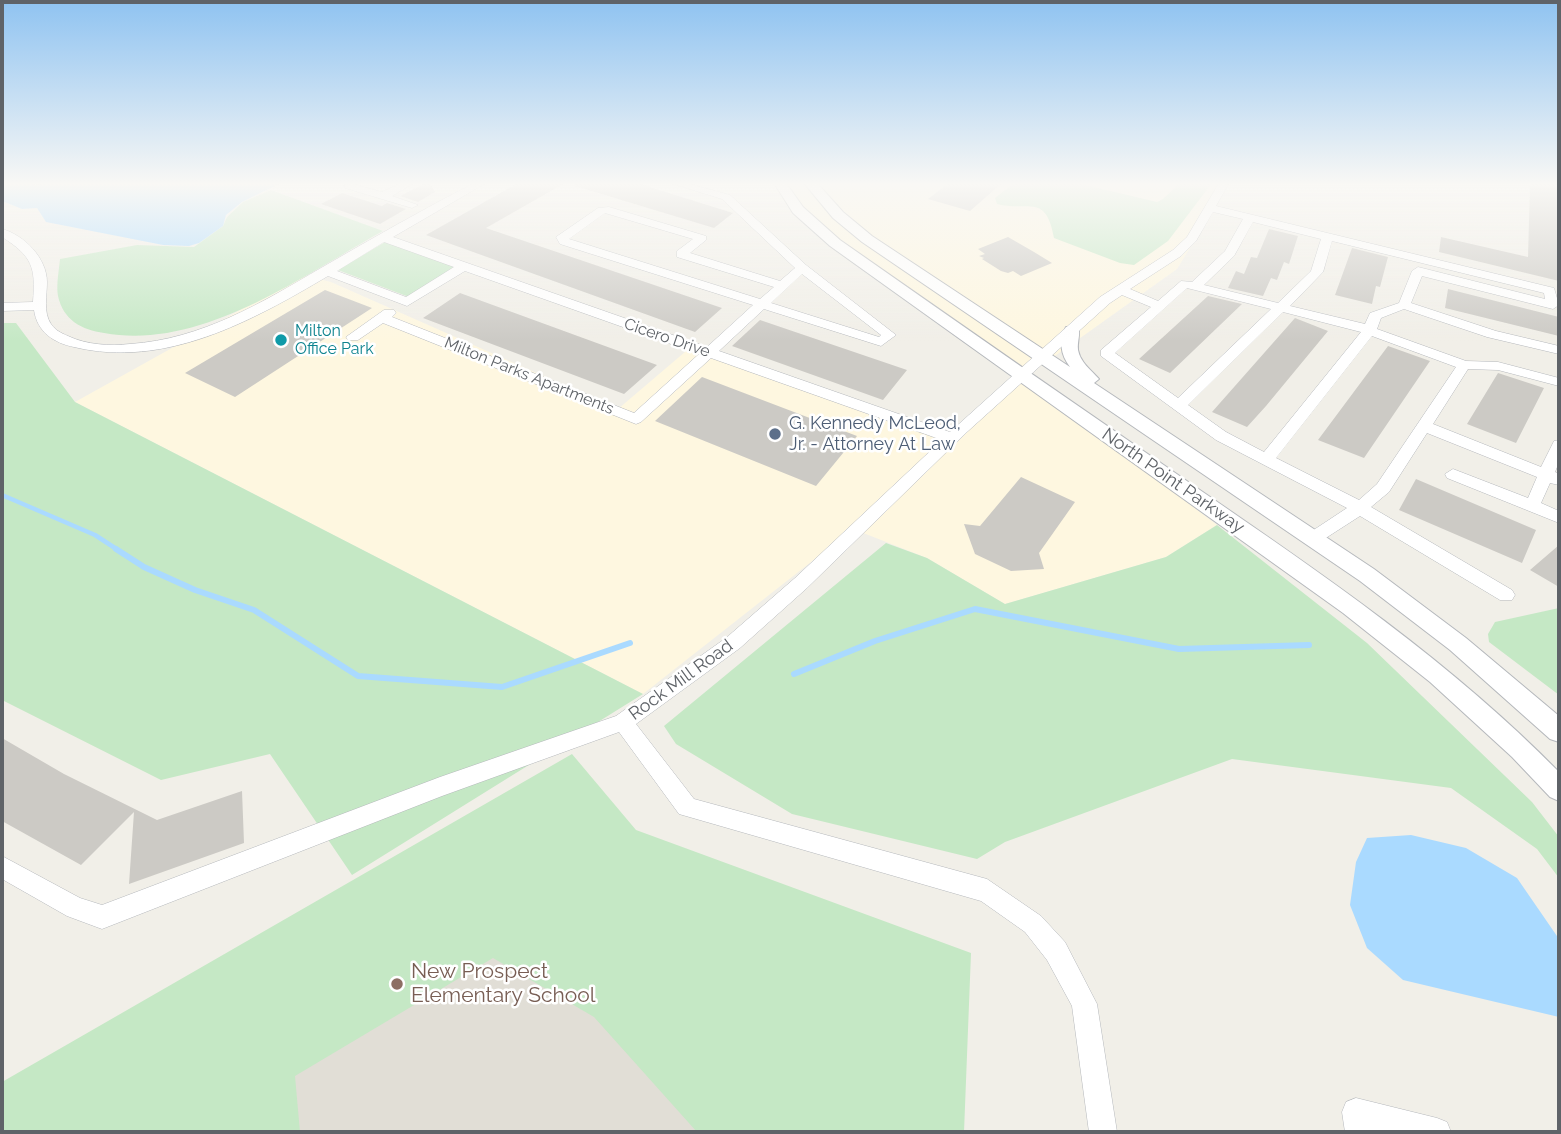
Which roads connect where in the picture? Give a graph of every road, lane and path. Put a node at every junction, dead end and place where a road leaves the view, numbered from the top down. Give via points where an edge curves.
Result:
1 (7, 236) edge
2 (387, 236) edge
3 (564, 236) edge
4 (695, 236) edge
5 (768, 236) edge
6 (825, 236) edge
7 (863, 236) edge
8 (1194, 236) edge
9 (1239, 236) edge
10 (1328, 236) joint
11 (383, 238) junction
12 (1417, 265) junction
13 (464, 266) junction
14 (802, 268) junction
15 (325, 271) junction
16 (780, 285) junction
17 (1195, 286) junction
18 (1121, 290) junction
19 (407, 302) junction
20 (761, 303) junction
21 (1404, 305) junction
22 (40, 306) junction
23 (1159, 306) junction
24 (1556, 306) edge
25 (2, 307) edge
26 (1278, 307) junction
27 (382, 318) junction
28 (1072, 330) junction
29 (1369, 331) junction
30 (353, 337) dead end
31 (1559, 350) edge
32 (708, 352) junction
33 (1043, 356) junction
34 (1464, 365) junction
35 (1023, 376) junction
36 (1559, 382) edge
37 (1178, 406) junction
38 (1118, 407) junction
39 (1424, 426) junction
40 (952, 438) junction
41 (1559, 445) edge
42 (1266, 459) junction
43 (1453, 474) dead end
44 (1553, 477) edge
45 (1532, 506) junction
46 (1360, 508) junction
47 (1559, 517) edge
48 (1312, 539) junction
49 (1285, 559) junction
50 (1506, 595) dead end
51 (623, 722) junction
52 (1559, 731) edge
53 (1559, 789) edge
54 (2, 867) edge
55 (1103, 1132) edge
56 (1359, 1132) edge
57 (1437, 1132) edge

1 - 22 street via 31,254 40,270
2 - 11 street
3 - 20 street via 564,241
4 - 16 street via 702,238 681,254
5 - 14 street
6 - 35 street, North Point Parkway
7 - 33 street, North Point Parkway
8 - 18 street, Rock Mill Road via 1177,253
9 - 17 street via 1230,253
10 - 12 street
10 - 26 street via 1317,272
11 - 13 street, Cicero Drive
11 - 15 street
12 - 21 street
12 - 24 street via 1550,291
13 - 19 street
13 - 32 street, Cicero Drive
14 - 16 street, Milton Parks Apartments
14 - 20 street via 889,335 881,342
15 - 19 street
15 - 22 street via 236,321 168,344 138,348 67,341 50,332 40,317
16 - 20 street, Milton Parks Apartments
17 - 23 street via 1185,284
17 - 26 street
18 - 23 street
18 - 28 street, Rock Mill Road
19 - 27 street
20 - 32 street, Milton Parks Apartments
21 - 29 street via 1375,316
21 - 31 street
22 - 25 street
23 - 37 street via 1106,353
26 - 29 street
26 - 37 street
27 - 30 street
27 - 32 street, Milton Parks Apartments via 635,419
28 - 33 street, Rock Mill Road
28 - 38 street via 1070,355
29 - 34 street
29 - 42 street
32 - 40 street, Cicero Drive
33 - 35 street, Rock Mill Road
33 - 38 street, North Point Parkway
34 - 36 street via 1498,366
34 - 39 street
35 - 40 street, Rock Mill Road
35 - 49 street, North Point Parkway
37 - 42 street via 1221,436
38 - 48 street, North Point Parkway
39 - 44 street
39 - 46 street via 1383,488
40 - 51 street, Rock Mill Road via 733,643
41 - 44 street
42 - 46 street
43 - 45 street
44 - 45 street
45 - 47 street
46 - 48 street
46 - 50 street
48 - 49 street
48 - 52 street, North Point Parkway via 1458,644
49 - 53 street, North Point Parkway via 1409,651
51 - 54 street, Rock Mill Road via 102,917 75,908
51 - 55 street via 687,807 987,891 1033,924 1056,951 1084,1004
56 - 57 street via 1356,1112

